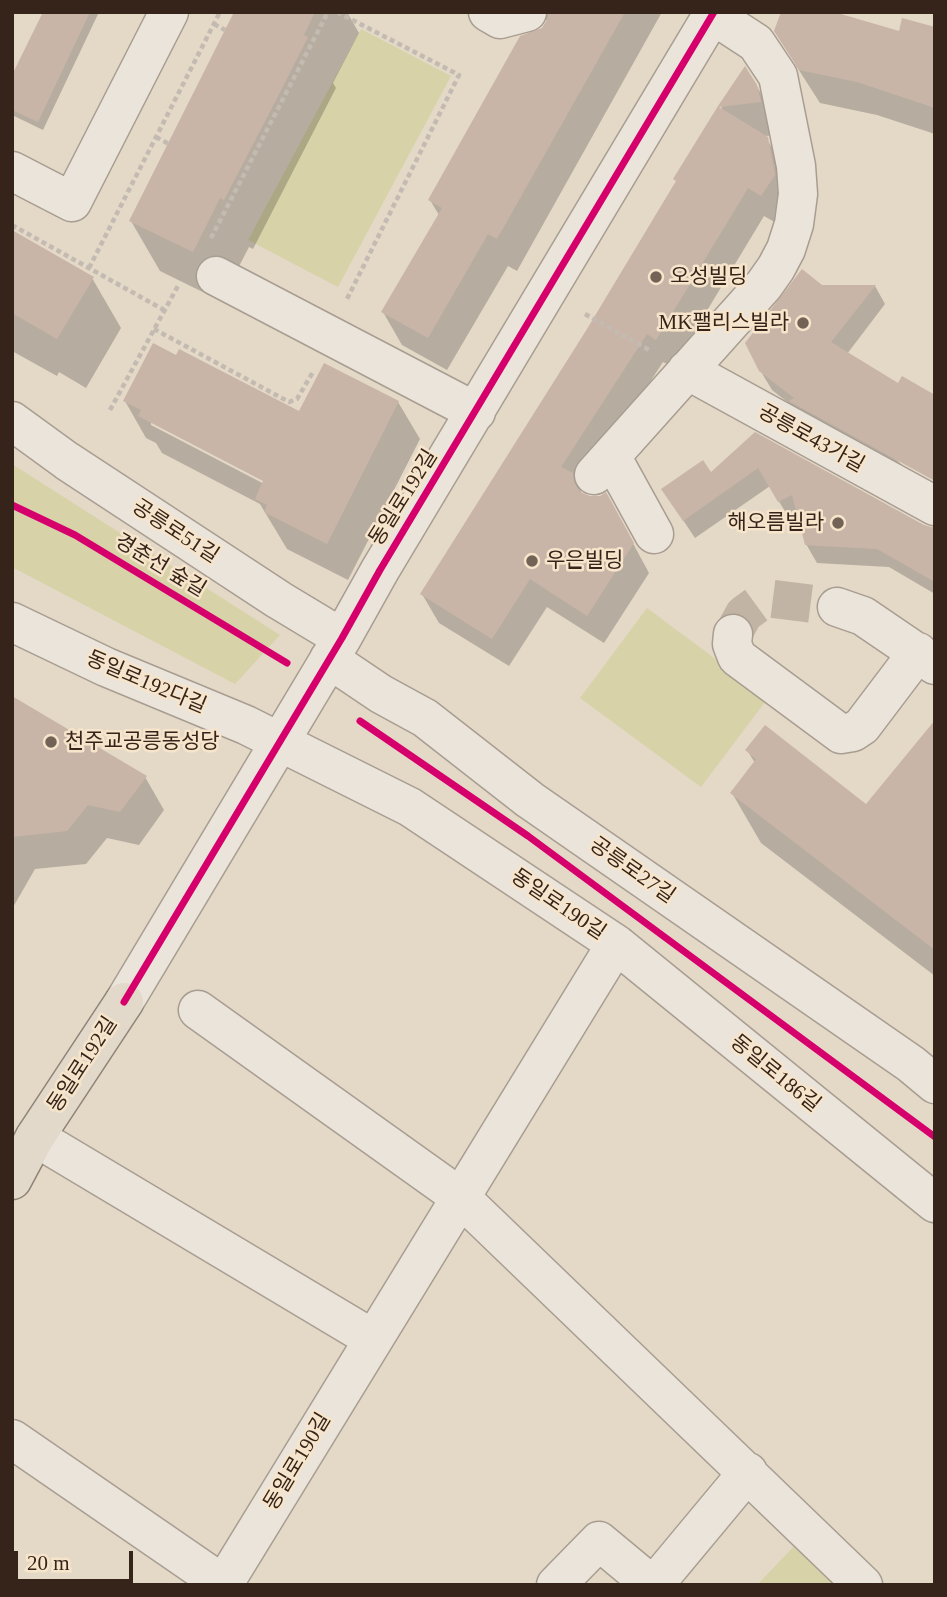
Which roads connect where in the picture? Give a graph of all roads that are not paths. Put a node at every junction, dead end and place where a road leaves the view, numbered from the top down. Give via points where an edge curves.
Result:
1 (169, 12) edge
2 (488, 12) edge
3 (527, 12) edge
4 (713, 14) edge
5 (12, 171) edge
6 (204, 265) road end
7 (687, 370) junction
8 (476, 412) junction
9 (12, 421) edge
10 (935, 506) edge
11 (654, 534) dead end
12 (837, 607) tunnel mouth
13 (12, 622) edge
14 (733, 634) dead end
15 (335, 648) junction
16 (926, 658) edge
17 (280, 741) junction
18 (616, 944) junction
19 (124, 1002) joint
20 (198, 1010) dead end
21 (935, 1084) edge
22 (36, 1137) junction
23 (12, 1180) edge
24 (460, 1197) junction
25 (935, 1203) edge
26 (373, 1339) junction
27 (12, 1439) edge
28 (748, 1472) junction
29 (224, 1585) edge
30 (556, 1585) edge
31 (653, 1585) edge
32 (863, 1585) edge

1 - 5 street via 72,202
2 - 3 street via 500,19
4 - 7 street via 756,43 778,76 798,194 794,224 776,268
4 - 8 street, 동일로192길
6 - 8 street
7 - 10 street, 공릉로43가길
7 - 11 street via 602,465
8 - 15 street, 동일로192길
9 - 15 street, 공릉로51길 via 223,564
12 - 16 street via 863,616
13 - 17 street, 동일로192다길
14 - 16 street via 737,657 841,734 862,726
15 - 17 street, 동일로192길
15 - 21 street, 공릉로27길 via 381,694 425,718 530,800
17 - 18 street, 동일로190길 via 410,807
17 - 19 street, 동일로192길
18 - 24 street, 동일로190길
18 - 25 street, 동일로186길
19 - 22 main road, 동일로192길
20 - 24 street
22 - 23 main road, 동일로192길
22 - 26 street
24 - 26 street, 동일로190길
24 - 28 street
26 - 29 street, 동일로190길
27 - 29 street, 동일로190길
28 - 31 street
28 - 32 street
30 - 31 street via 599,1541

